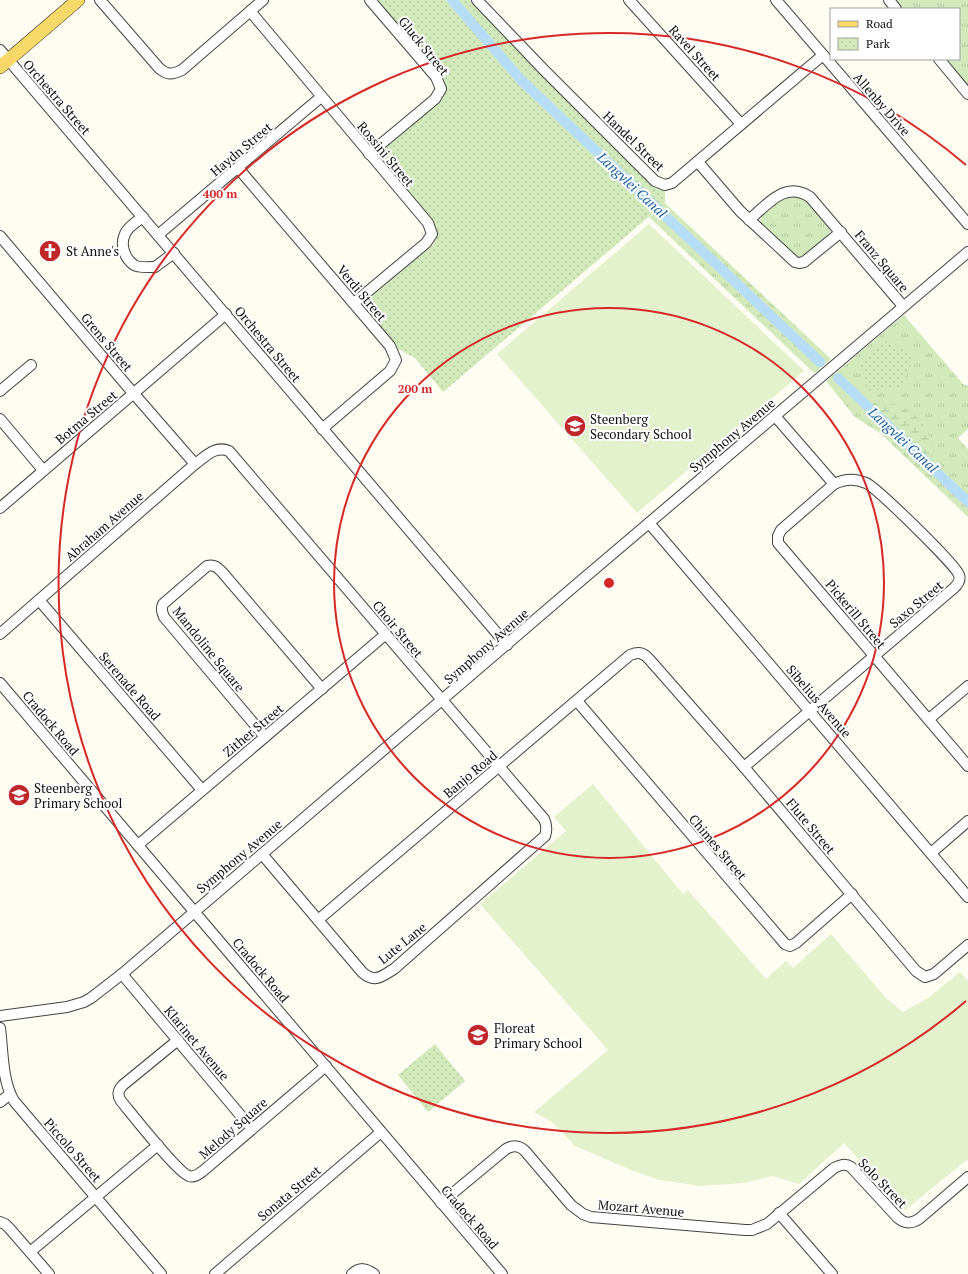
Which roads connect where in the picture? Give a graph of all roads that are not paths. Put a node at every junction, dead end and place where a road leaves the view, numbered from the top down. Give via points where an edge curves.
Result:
1 (78, 0) edge
2 (100, 0) edge
3 (263, 0) edge
4 (370, 0) edge
5 (477, 0) edge
6 (629, 0) edge
7 (776, 0) edge
8 (889, 0) edge
9 (895, 8) edge
10 (250, 11) junction
11 (823, 55) junction
12 (3, 59) edge
13 (940, 60) edge
14 (968, 94) edge
15 (321, 97) junction
16 (741, 124) junction
17 (369, 154) junction
18 (698, 162) junction
19 (238, 168) junction
20 (143, 217) junction
21 (749, 220) junction
22 (968, 224) edge
23 (841, 232) junction
24 (158, 235) junction
25 (0, 236) edge
26 (968, 252) edge
27 (174, 253) junction
28 (354, 303) junction
29 (903, 306) junction
30 (226, 314) junction
31 (31, 366) dead end
32 (2, 385) edge
33 (133, 394) junction
34 (775, 416) junction
35 (0, 419) edge
36 (322, 429) junction
37 (229, 450) joint
38 (195, 464) junction
39 (43, 470) junction
40 (834, 484) junction
41 (0, 508) edge
42 (649, 523) junction
43 (39, 600) junction
44 (0, 634) edge
45 (386, 634) junction
46 (507, 645) junction
47 (640, 653) joint
48 (875, 656) junction
49 (0, 683) edge
50 (968, 686) edge
51 (322, 688) junction
52 (442, 700) junction
53 (577, 701) junction
54 (810, 710) junction
55 (929, 719) junction
56 (265, 737) junction
57 (498, 766) junction
58 (968, 766) edge
59 (744, 767) junction
60 (202, 790) junction
61 (968, 821) edge
62 (546, 824) joint
63 (138, 845) junction
64 (931, 853) junction
65 (262, 854) junction
66 (852, 894) junction
67 (968, 897) edge
68 (194, 912) junction
69 (318, 920) junction
70 (968, 945) edge
71 (122, 974) junction
72 (0, 1016) edge
73 (0, 1028) edge
74 (178, 1040) junction
75 (326, 1066) junction
76 (10, 1094) junction
77 (0, 1102) edge
78 (252, 1129) junction
79 (381, 1132) junction
80 (158, 1145) junction
81 (968, 1177) edge
82 (96, 1198) junction
83 (442, 1203) junction
84 (779, 1213) junction
85 (0, 1222) edge
86 (30, 1252) junction
87 (49, 1274) edge
88 (161, 1274) edge
89 (214, 1274) edge
90 (352, 1274) edge
91 (374, 1274) edge
92 (502, 1274) edge
93 (832, 1274) edge

1 - 12 main road
2 - 10 street via 159,68 169,74 182,70
3 - 10 street
4 - 17 street, Gluck Street via 436,77 441,89 435,99
5 - 18 street, Handel Street via 654,181 665,185 672,184
6 - 16 street, Ravel Street
7 - 11 street, Allenby Drive
8 - 9 street
10 - 15 street, Rossini Street
11 - 16 street, Handel Street
11 - 22 street, Allenby Drive
12 - 20 street, Orchestra Street
13 - 14 street
15 - 17 street, Rossini Street
15 - 19 street, Haydn Street
16 - 18 street, Handel Street
17 - 28 street, Rossini Street via 428,223 432,234 426,243
18 - 21 street, Franz Square
19 - 24 street, Haydn Street
19 - 28 street, Verdi Street
20 - 24 street, Orchestra Street
20 - 27 street via 124,236 124,252 132,263 137,266 155,267
21 - 23 street, Franz Square via 790,259 799,263 804,262
21 - 23 street, Franz Square via 783,193 797,190 810,197
23 - 29 street, Franz Square
24 - 27 street, Orchestra Street
25 - 33 street, Grens Street
26 - 29 street, Symphony Avenue
27 - 30 street, Orchestra Street
28 - 36 street, Verdi Street via 390,346 396,360 390,371
29 - 34 street, Symphony Avenue
30 - 33 street, Botma Street
30 - 36 street, Orchestra Street
31 - 32 street
33 - 38 street, Grens Street
33 - 39 street, Botma Street
34 - 40 street
34 - 42 street, Symphony Avenue
35 - 39 street
36 - 46 street, Orchestra Street
37 - 38 street, Abraham Avenue via 224,448 213,451
37 - 45 street, Choir Street
38 - 43 street, Abraham Avenue
39 - 41 street, Botma Street
40 - 48 street, Pickerill Street via 782,530 778,536 778,543
40 - 48 street, Saxo Street via 841,480 859,480 874,488 930,542 960,576 954,588
42 - 46 street, Symphony Avenue
42 - 54 street, Sibelius Avenue
43 - 44 street, Abraham Avenue
43 - 60 street, Serenade Road
45 - 51 street, Zither Street
45 - 52 street, Choir Street
46 - 52 street, Symphony Avenue
47 - 53 street, Banjo Road via 630,655
47 - 59 street, Flute Street via 646,655
48 - 54 street, Saxo Street
48 - 55 street, Pickerill Street
49 - 63 street, Cradock Road
50 - 55 street
51 - 56 street, Zither Street
51 - 56 street, Mandoline Square via 222,572 216,566 207,566 163,604 162,613
52 - 57 street, Choir Street
52 - 65 street, Symphony Avenue
53 - 57 street, Banjo Road
53 - 66 street, Chimes Street via 785,944 790,946 796,943
54 - 59 street, Saxo Street
54 - 64 street, Sibelius Avenue
55 - 58 street, Pickerill Street
56 - 60 street, Zither Street
57 - 62 street, Choir Street
57 - 69 street, Banjo Road
59 - 66 street, Flute Street
60 - 63 street, Zither Street
61 - 64 street
62 - 69 street, Lute Lane via 545,836 394,969 377,979 372,979 362,972
63 - 68 street, Cradock Road
64 - 67 street, Sibelius Avenue
65 - 68 street, Symphony Avenue
65 - 69 street, Lute Lane
66 - 70 street, Flute Street via 916,971 925,977 934,974
68 - 71 street, Symphony Avenue
68 - 75 street, Cradock Road
71 - 72 street, Symphony Avenue via 84,1002 67,1007
71 - 74 street, Klarinet Avenue
73 - 76 street, Piccolo Street
74 - 78 street, Klarinet Avenue
74 - 80 street, Melody Square via 126,1082 118,1092 121,1101
75 - 78 street, Melody Square
75 - 79 street, Cradock Road
76 - 77 street
76 - 82 street, Piccolo Street via 28,1119
78 - 80 street, Melody Square via 203,1172 194,1176 189,1176 181,1170
79 - 83 street, Cradock Road
79 - 89 street, Sonata Street
80 - 82 street
81 - 84 street, Solo Street via 919,1219 906,1223 898,1218 851,1167 843,1164 834,1168
82 - 86 street
82 - 88 street, Piccolo Street
83 - 84 street, Mozart Avenue via 506,1149 516,1146 525,1151 571,1205 591,1217 752,1230 763,1226
83 - 92 street, Cradock Road
84 - 93 street
85 - 86 street via 10,1229
86 - 87 street
90 - 91 street via 365,1269

